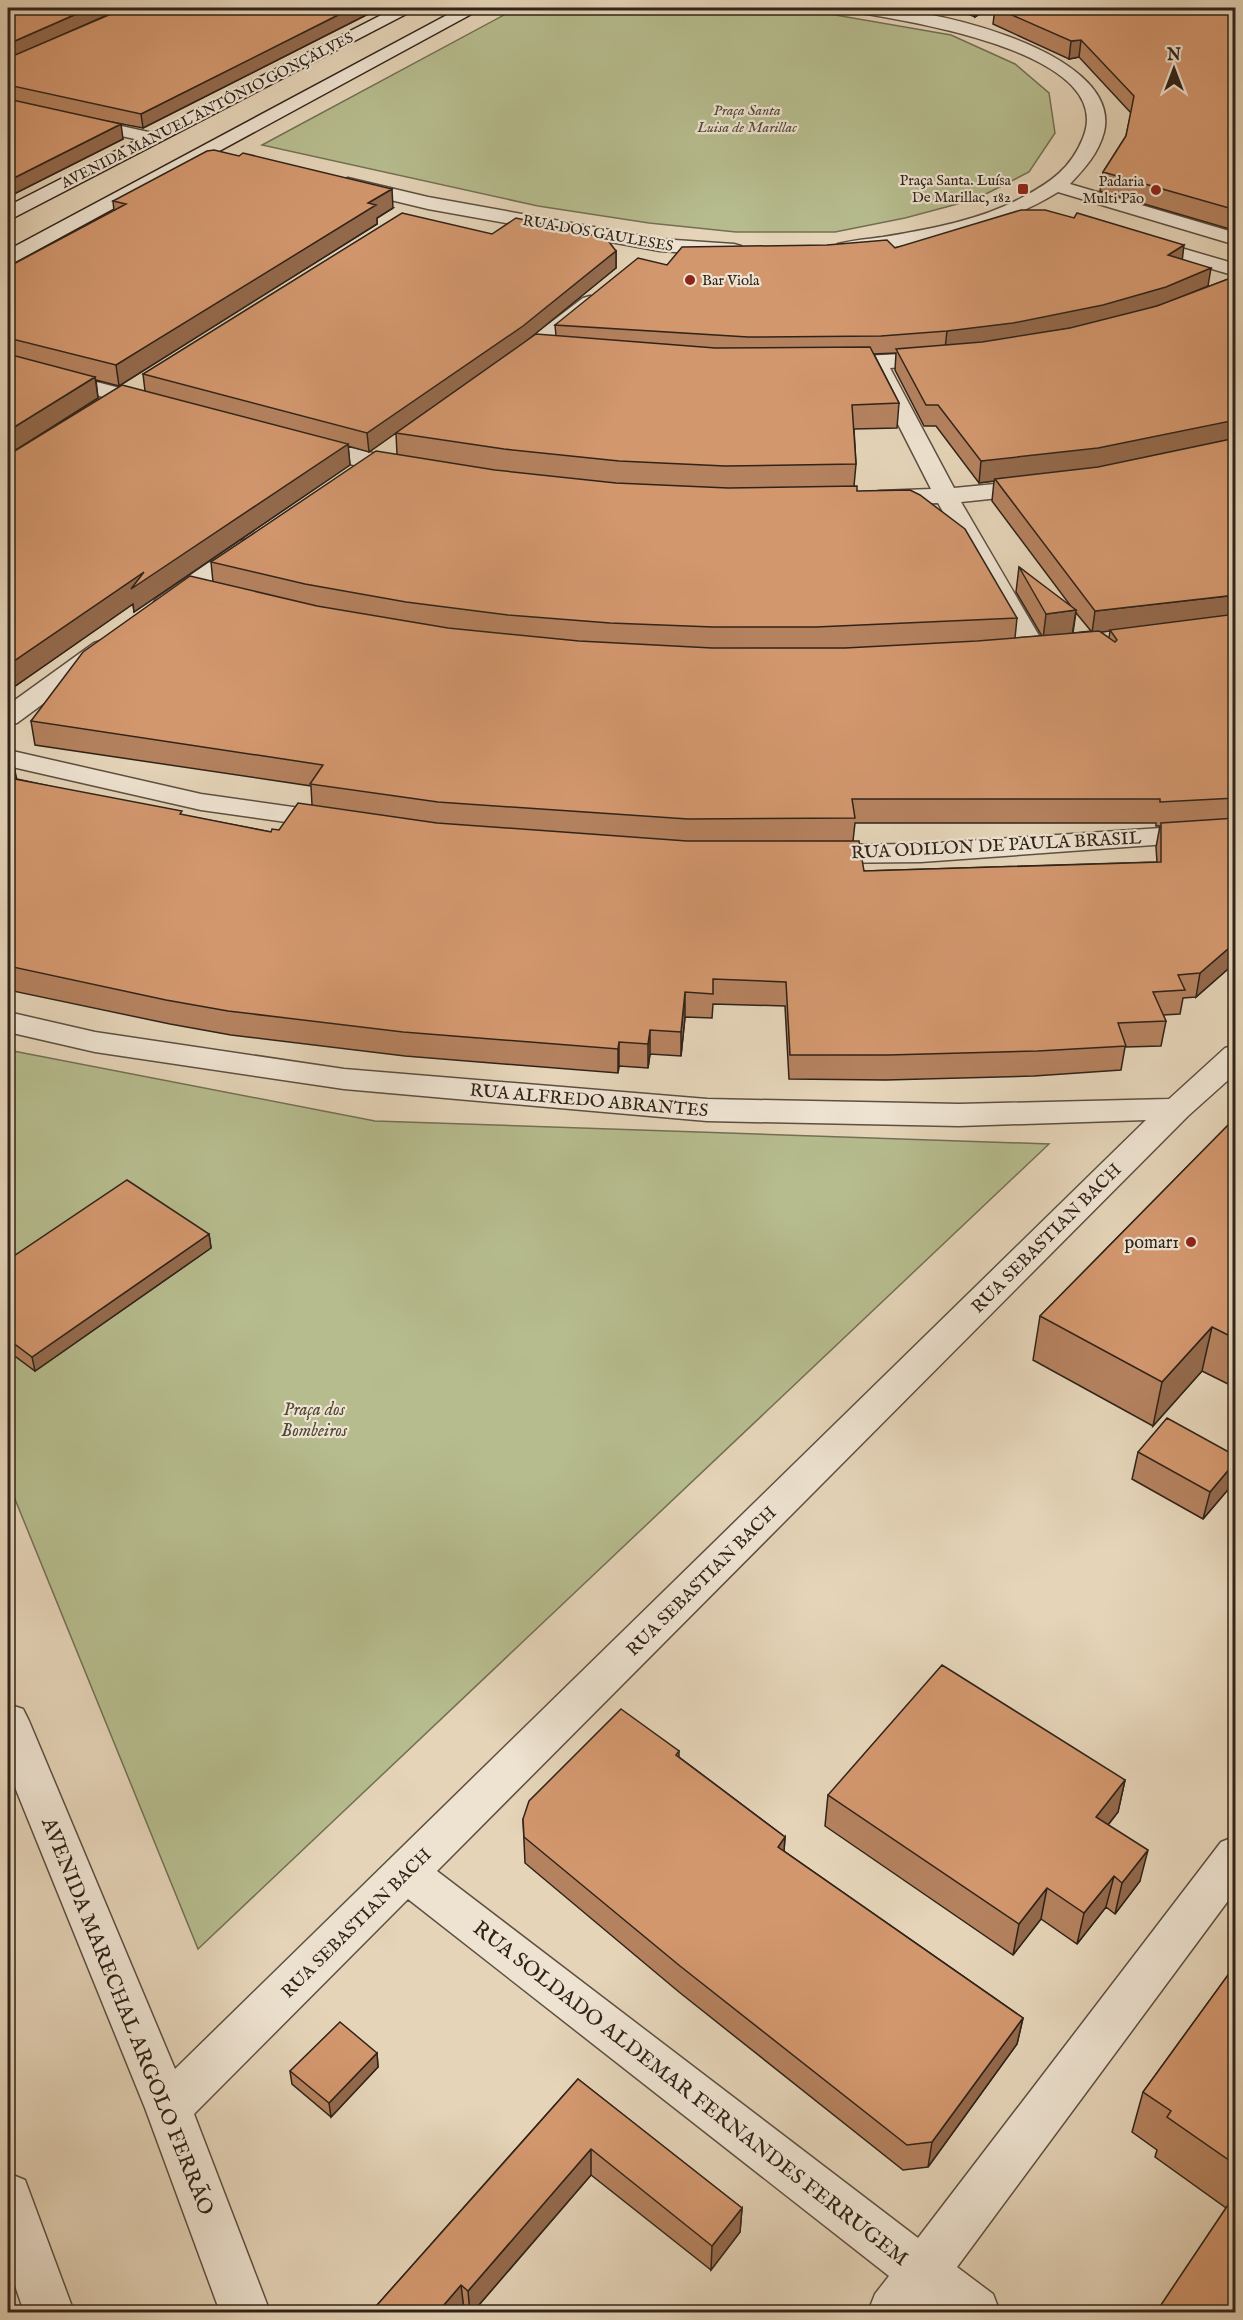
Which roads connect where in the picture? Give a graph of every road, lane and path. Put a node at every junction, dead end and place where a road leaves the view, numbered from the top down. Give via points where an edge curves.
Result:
1 (406, 8) edge
2 (471, 8) edge
3 (861, 8) edge
4 (8, 106) edge
5 (153, 138) junction
6 (206, 151) junction
7 (230, 157) edge
8 (334, 181) edge
9 (1056, 186) junction
10 (428, 203) junction
11 (1021, 206) junction
12 (1041, 212) edge
13 (8, 213) edge
14 (408, 215) edge
15 (1127, 238) edge
16 (1236, 239) edge
17 (660, 245) junction
18 (821, 250) edge
19 (757, 251) edge
20 (8, 258) edge
21 (641, 260) edge
22 (1232, 281) edge
23 (605, 290) edge
24 (964, 356) edge
25 (878, 363) junction
26 (818, 364) edge
27 (8, 366) edge
28 (495, 376) edge
29 (143, 384) edge
30 (114, 402) junction
31 (180, 411) edge
32 (282, 438) edge
33 (401, 442) edge
34 (373, 462) junction
35 (424, 471) edge
36 (354, 476) edge
37 (1063, 483) edge
38 (946, 496) junction
39 (860, 498) edge
40 (266, 534) edge
41 (188, 587) junction
42 (222, 597) edge
43 (150, 614) edge
44 (122, 635) edge
45 (1035, 651) edge
46 (8, 717) edge
47 (8, 758) edge
48 (359, 825) edge
49 (1236, 831) edge
50 (792, 854) edge
51 (8, 1022) edge
52 (1236, 1055) edge
53 (1177, 1109) junction
54 (8, 1721) edge
55 (1236, 1855) edge
56 (406, 1873) junction
57 (168, 2108) junction
58 (8, 2197) edge
59 (923, 2273) junction
60 (48, 2312) edge
61 (244, 2313) edge
62 (892, 2313) edge
63 (975, 2313) edge

1 - 5 street, AVENIDA MANUEL ANTÔNIO GONÇALVES
2 - 6 street, AVENIDA MANUEL ANTÔNIO GONÇALVES
3 - 9 street via 980,23 1081,84 1097,119 1094,137 1086,157
4 - 5 street
5 - 13 street, AVENIDA MANUEL ANTÔNIO GONÇALVES
6 - 7 street
6 - 20 street, AVENIDA MANUEL ANTÔNIO GONÇALVES
8 - 10 street, RUA DOS GAULESES
9 - 11 street
9 - 16 street
10 - 14 street
10 - 17 street, RUA DOS GAULESES
11 - 12 street
11 - 18 street via 921,236
15 - 22 street
17 - 19 street, RUA DOS GAULESES
17 - 21 street
23 - 28 street via 543,350
24 - 25 street
25 - 26 street
25 - 38 street
27 - 30 street
29 - 30 street
30 - 31 street
32 - 34 street
33 - 34 street
34 - 35 street
34 - 36 street
37 - 38 street
38 - 39 street
38 - 45 street
40 - 41 street
41 - 42 street
41 - 43 street
44 - 46 street
47 - 48 street via 201,802
49 - 50 street, RUA ODILON DE PAULA BRASIL via 921,853
51 - 53 street, RUA ALFREDO ABRANTES via 95,1042 344,1079 707,1110 959,1115
52 - 53 street, RUA SEBASTIAN BACH
53 - 56 street, RUA SEBASTIAN BACH
54 - 57 street, AVENIDA MARECHAL ARGOLO FERRÃO
55 - 59 street
56 - 57 street, RUA SEBASTIAN BACH
56 - 59 street, RUA SOLDADO ALDEMAR FERNANDES FERRUGEM
57 - 61 street, AVENIDA MARECHAL ARGOLO FERRÃO
58 - 60 street
59 - 62 street
59 - 63 street, RUA SOLDADO ALDEMAR FERNANDES FERRUGEM

